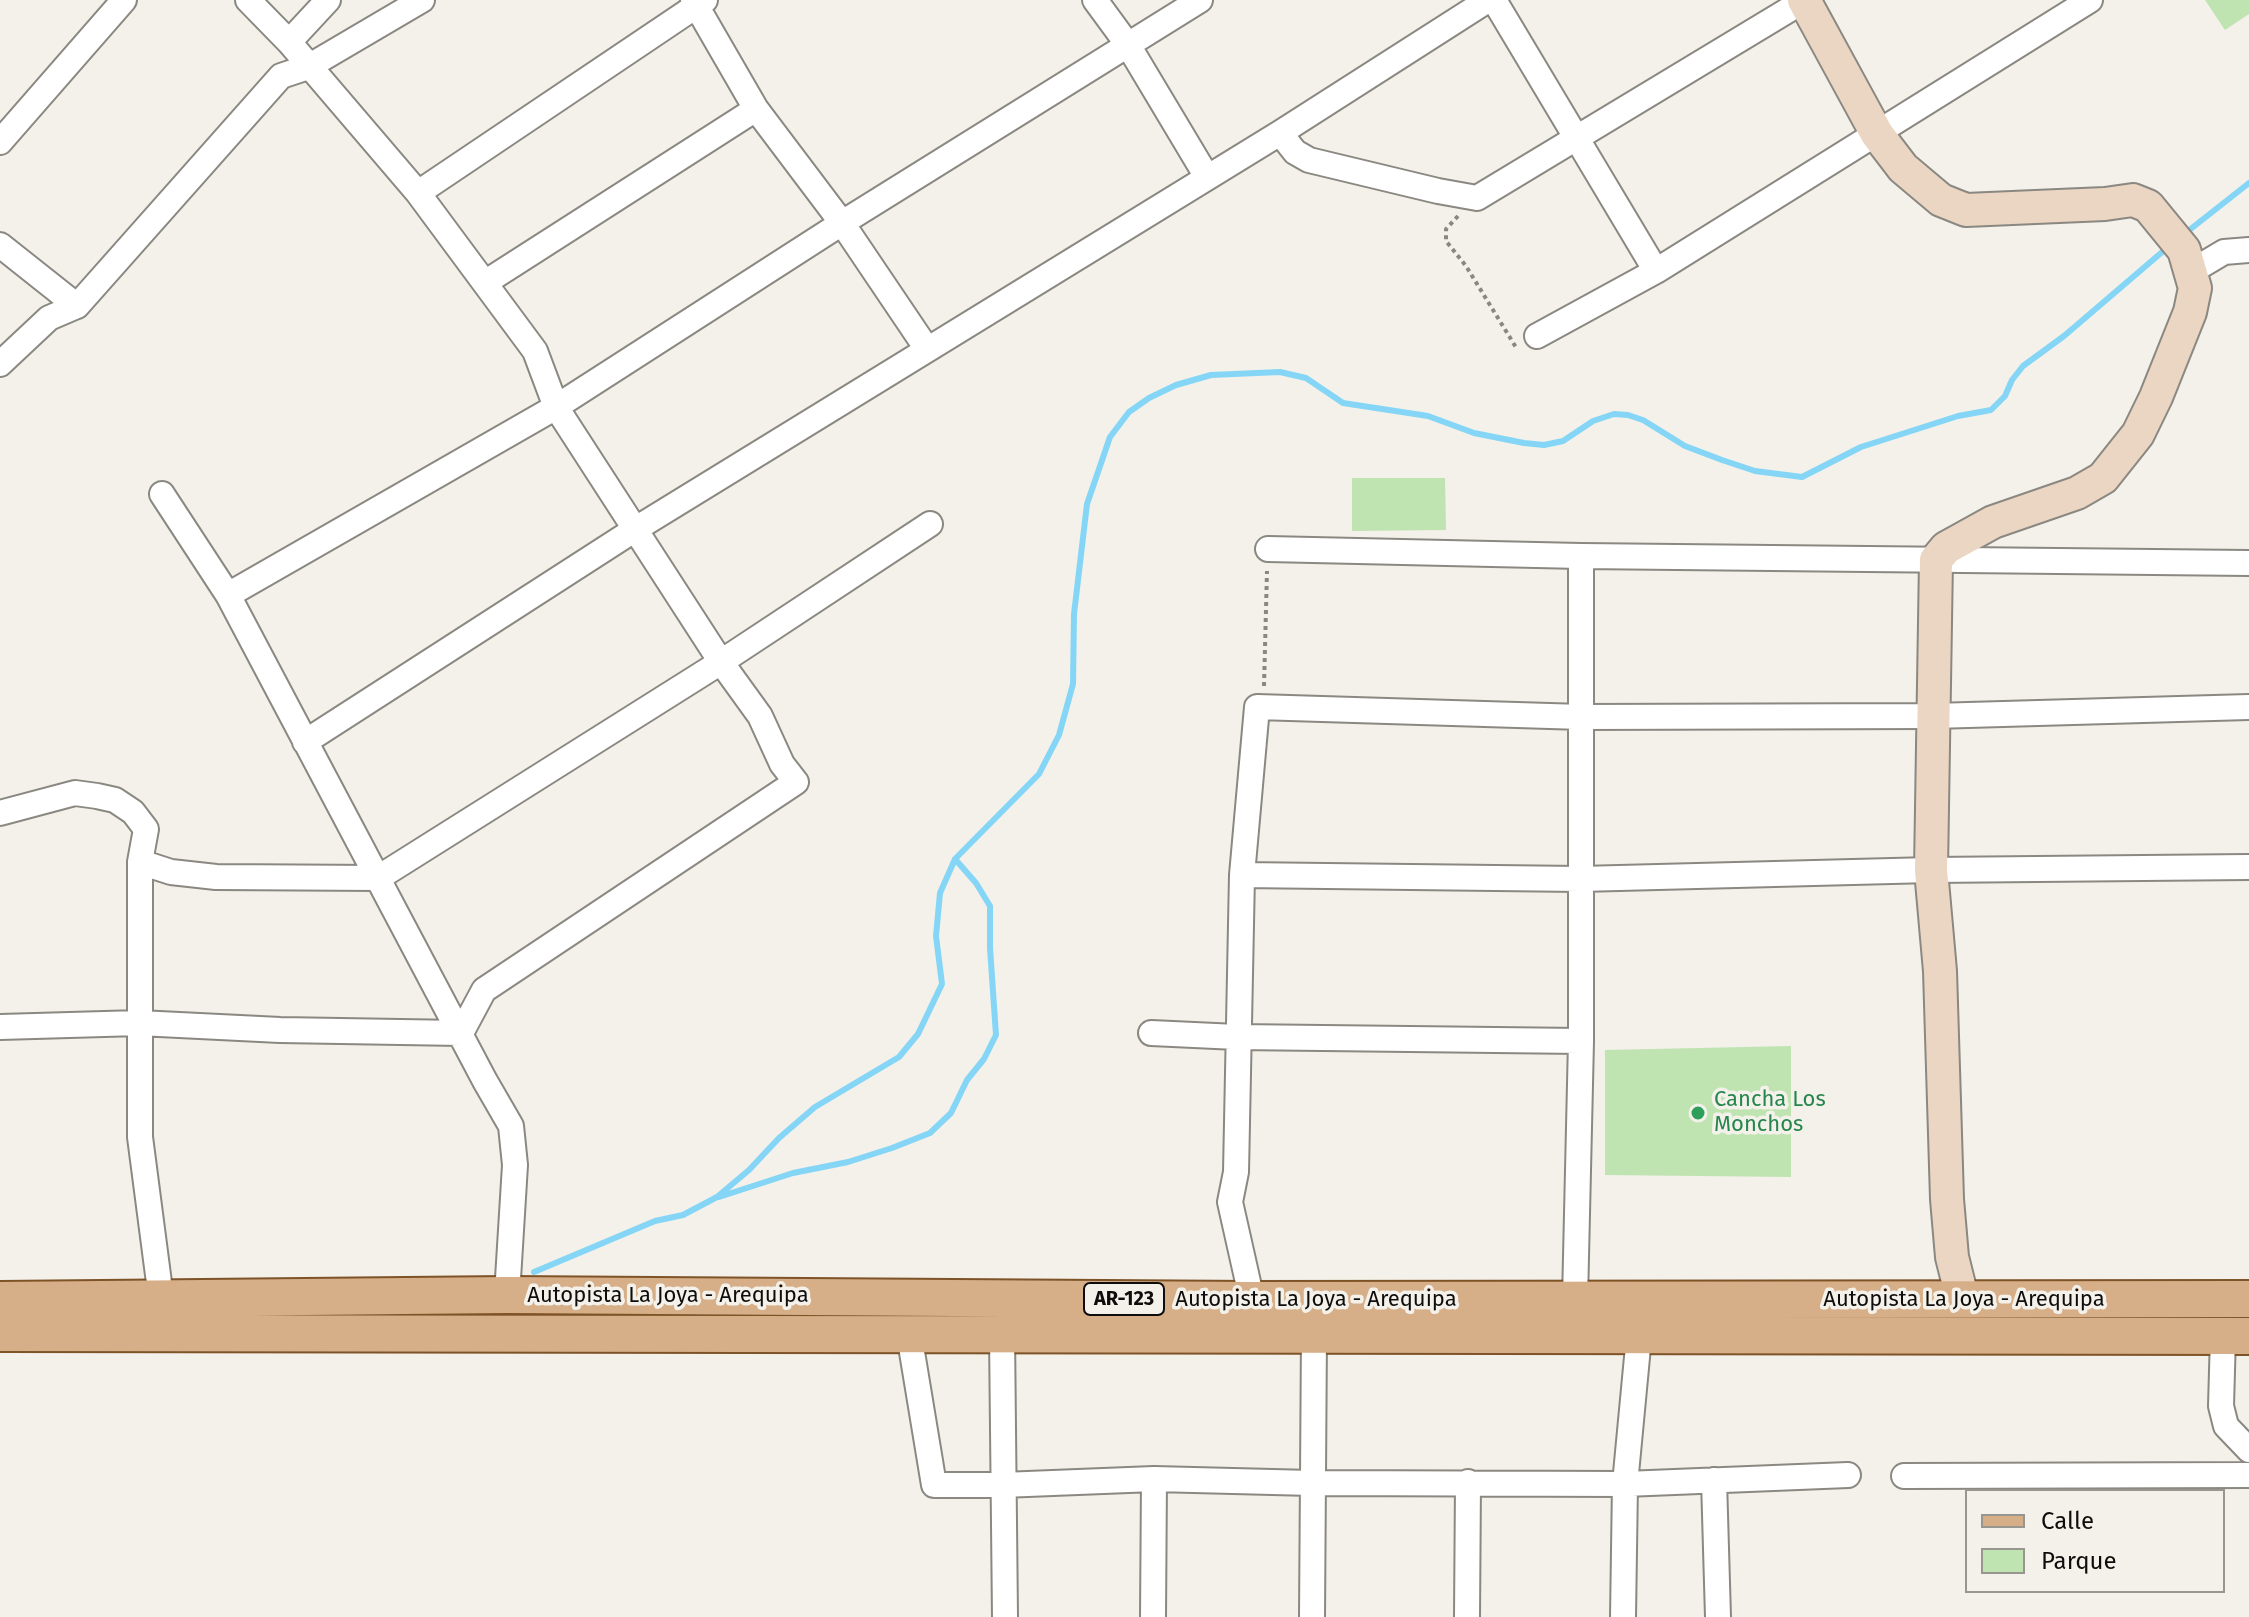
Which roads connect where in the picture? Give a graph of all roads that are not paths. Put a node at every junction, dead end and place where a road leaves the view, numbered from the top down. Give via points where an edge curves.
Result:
1 (124, 0) edge
2 (248, 0) edge
3 (328, 0) edge
4 (422, 0) edge
5 (1095, 0) edge
6 (1200, 0) edge
7 (1488, 0) edge
8 (1494, 0) edge
9 (1804, 0) edge
10 (2090, 0) edge
11 (698, 2) edge
12 (289, 42) junction
13 (1128, 45) junction
14 (308, 67) junction
15 (756, 109) junction
16 (1280, 133) junction
17 (1877, 134) junction
18 (1575, 138) junction
19 (0, 142) edge
20 (1207, 177) junction
21 (418, 193) junction
22 (842, 223) junction
23 (0, 245) edge
24 (2249, 250) edge
25 (1656, 271) junction
26 (2192, 271) junction
27 (486, 282) junction
28 (77, 306) junction
29 (1527, 343) road end
30 (927, 349) junction
31 (0, 364) edge
32 (556, 407) junction
33 (162, 494) dead end
34 (930, 524) dead end
35 (634, 530) junction
36 (1268, 549) road end
37 (1581, 556) junction
38 (1936, 560) junction
39 (2249, 563) edge
40 (228, 595) junction
41 (721, 662) junction
42 (2249, 707) edge
43 (1933, 716) junction
44 (1582, 717) junction
45 (305, 742) junction
46 (0, 813) edge
47 (140, 862) junction
48 (2249, 867) edge
49 (1931, 870) junction
50 (1242, 875) junction
51 (378, 878) junction
52 (1580, 879) junction
53 (139, 1023) junction
54 (0, 1027) edge
55 (461, 1033) junction
56 (1151, 1033) dead end
57 (1237, 1037) junction
58 (1581, 1041) junction
59 (507, 1295) junction
60 (161, 1298) junction
61 (2249, 1299) edge
62 (0, 1300) edge
63 (1252, 1300) junction
64 (1575, 1300) junction
65 (1963, 1301) junction
66 (0, 1333) edge
67 (909, 1334) junction
68 (1002, 1334) junction
69 (1314, 1334) junction
70 (1639, 1336) junction
71 (2236, 1336) edge
72 (2249, 1450) edge
73 (1848, 1475) dead end
74 (2249, 1475) edge
75 (1904, 1476) dead end
76 (1154, 1479) junction
77 (1714, 1480) junction
78 (1468, 1482) junction
79 (1312, 1483) junction
80 (1625, 1484) junction
81 (1002, 1485) junction
82 (1005, 1617) edge
83 (1153, 1617) edge
84 (1312, 1617) edge
85 (1467, 1617) edge
86 (1623, 1617) edge
87 (1718, 1617) edge

1 - 19 street
2 - 12 street
3 - 12 street
4 - 14 street
5 - 13 street
6 - 13 street
7 - 16 street
8 - 18 street
9 - 17 street
9 - 18 street
10 - 17 street
11 - 15 street
11 - 21 street
12 - 14 street
13 - 20 street
13 - 22 street
14 - 21 street
14 - 28 street via 281,76
15 - 22 street
15 - 27 street
16 - 18 street via 1309,160 1477,198
16 - 20 street
17 - 25 street
17 - 26 street via 1903,168 1941,200 1966,210 2133,200 2148,206 2184,250
18 - 25 street
20 - 30 street
21 - 27 street
22 - 30 street
22 - 32 street
23 - 28 street
24 - 26 street via 2224,252
25 - 29 street
26 - 38 street via 2190,312 2156,397 2123,456 2103,478 2077,493 1993,522 1946,548
27 - 32 street via 535,351
28 - 31 street via 49,318
30 - 35 street
32 - 35 street
32 - 40 street
33 - 40 street
34 - 41 street
35 - 41 street
35 - 45 street
36 - 37 street
37 - 38 street
37 - 44 street
38 - 39 street
38 - 43 street
40 - 45 street
41 - 51 street
41 - 55 street via 760,716 796,782 484,990
42 - 43 street
43 - 44 street
43 - 49 street
44 - 50 street via 1257,707
44 - 52 street
45 - 51 street
46 - 47 street via 75,793 115,800 146,829
47 - 51 street via 216,877
47 - 53 street
48 - 49 street
49 - 52 street
49 - 65 street via 1940,971 1947,1199 1952,1257
50 - 52 street
50 - 57 street
51 - 55 street
52 - 58 street
53 - 54 street
53 - 55 street
53 - 60 street via 140,1137
55 - 59 street via 511,1126 515,1165
56 - 57 street
57 - 58 street
57 - 63 street via 1236,1172 1230,1202
58 - 64 street
59 - 60 main road, Autopista La Joya - Arequipa / AR-123
59 - 63 main road, Autopista La Joya - Arequipa / AR-123
60 - 62 main road, Autopista La Joya - Arequipa / AR-123
61 - 65 main road, Autopista La Joya - Arequipa / AR-123
63 - 64 main road, Autopista La Joya - Arequipa / AR-123
64 - 65 main road, Autopista La Joya - Arequipa / AR-123
66 - 67 main road, Autopista La Joya - Arequipa / AR-123
67 - 68 main road, Autopista La Joya - Arequipa / AR-123
67 - 81 street via 934,1485
68 - 69 main road, Autopista La Joya - Arequipa / AR-123
68 - 81 street
69 - 70 main road, Autopista La Joya - Arequipa / AR-123
69 - 79 street
70 - 71 main road, Autopista La Joya - Arequipa / AR-123
70 - 80 street
71 - 72 street via 2221,1406 2226,1426
73 - 77 street
74 - 75 street
76 - 79 street
76 - 81 street
76 - 83 street
77 - 80 street
77 - 87 street
78 - 79 street
78 - 80 street
78 - 85 street
79 - 84 street
80 - 86 street
81 - 82 street

